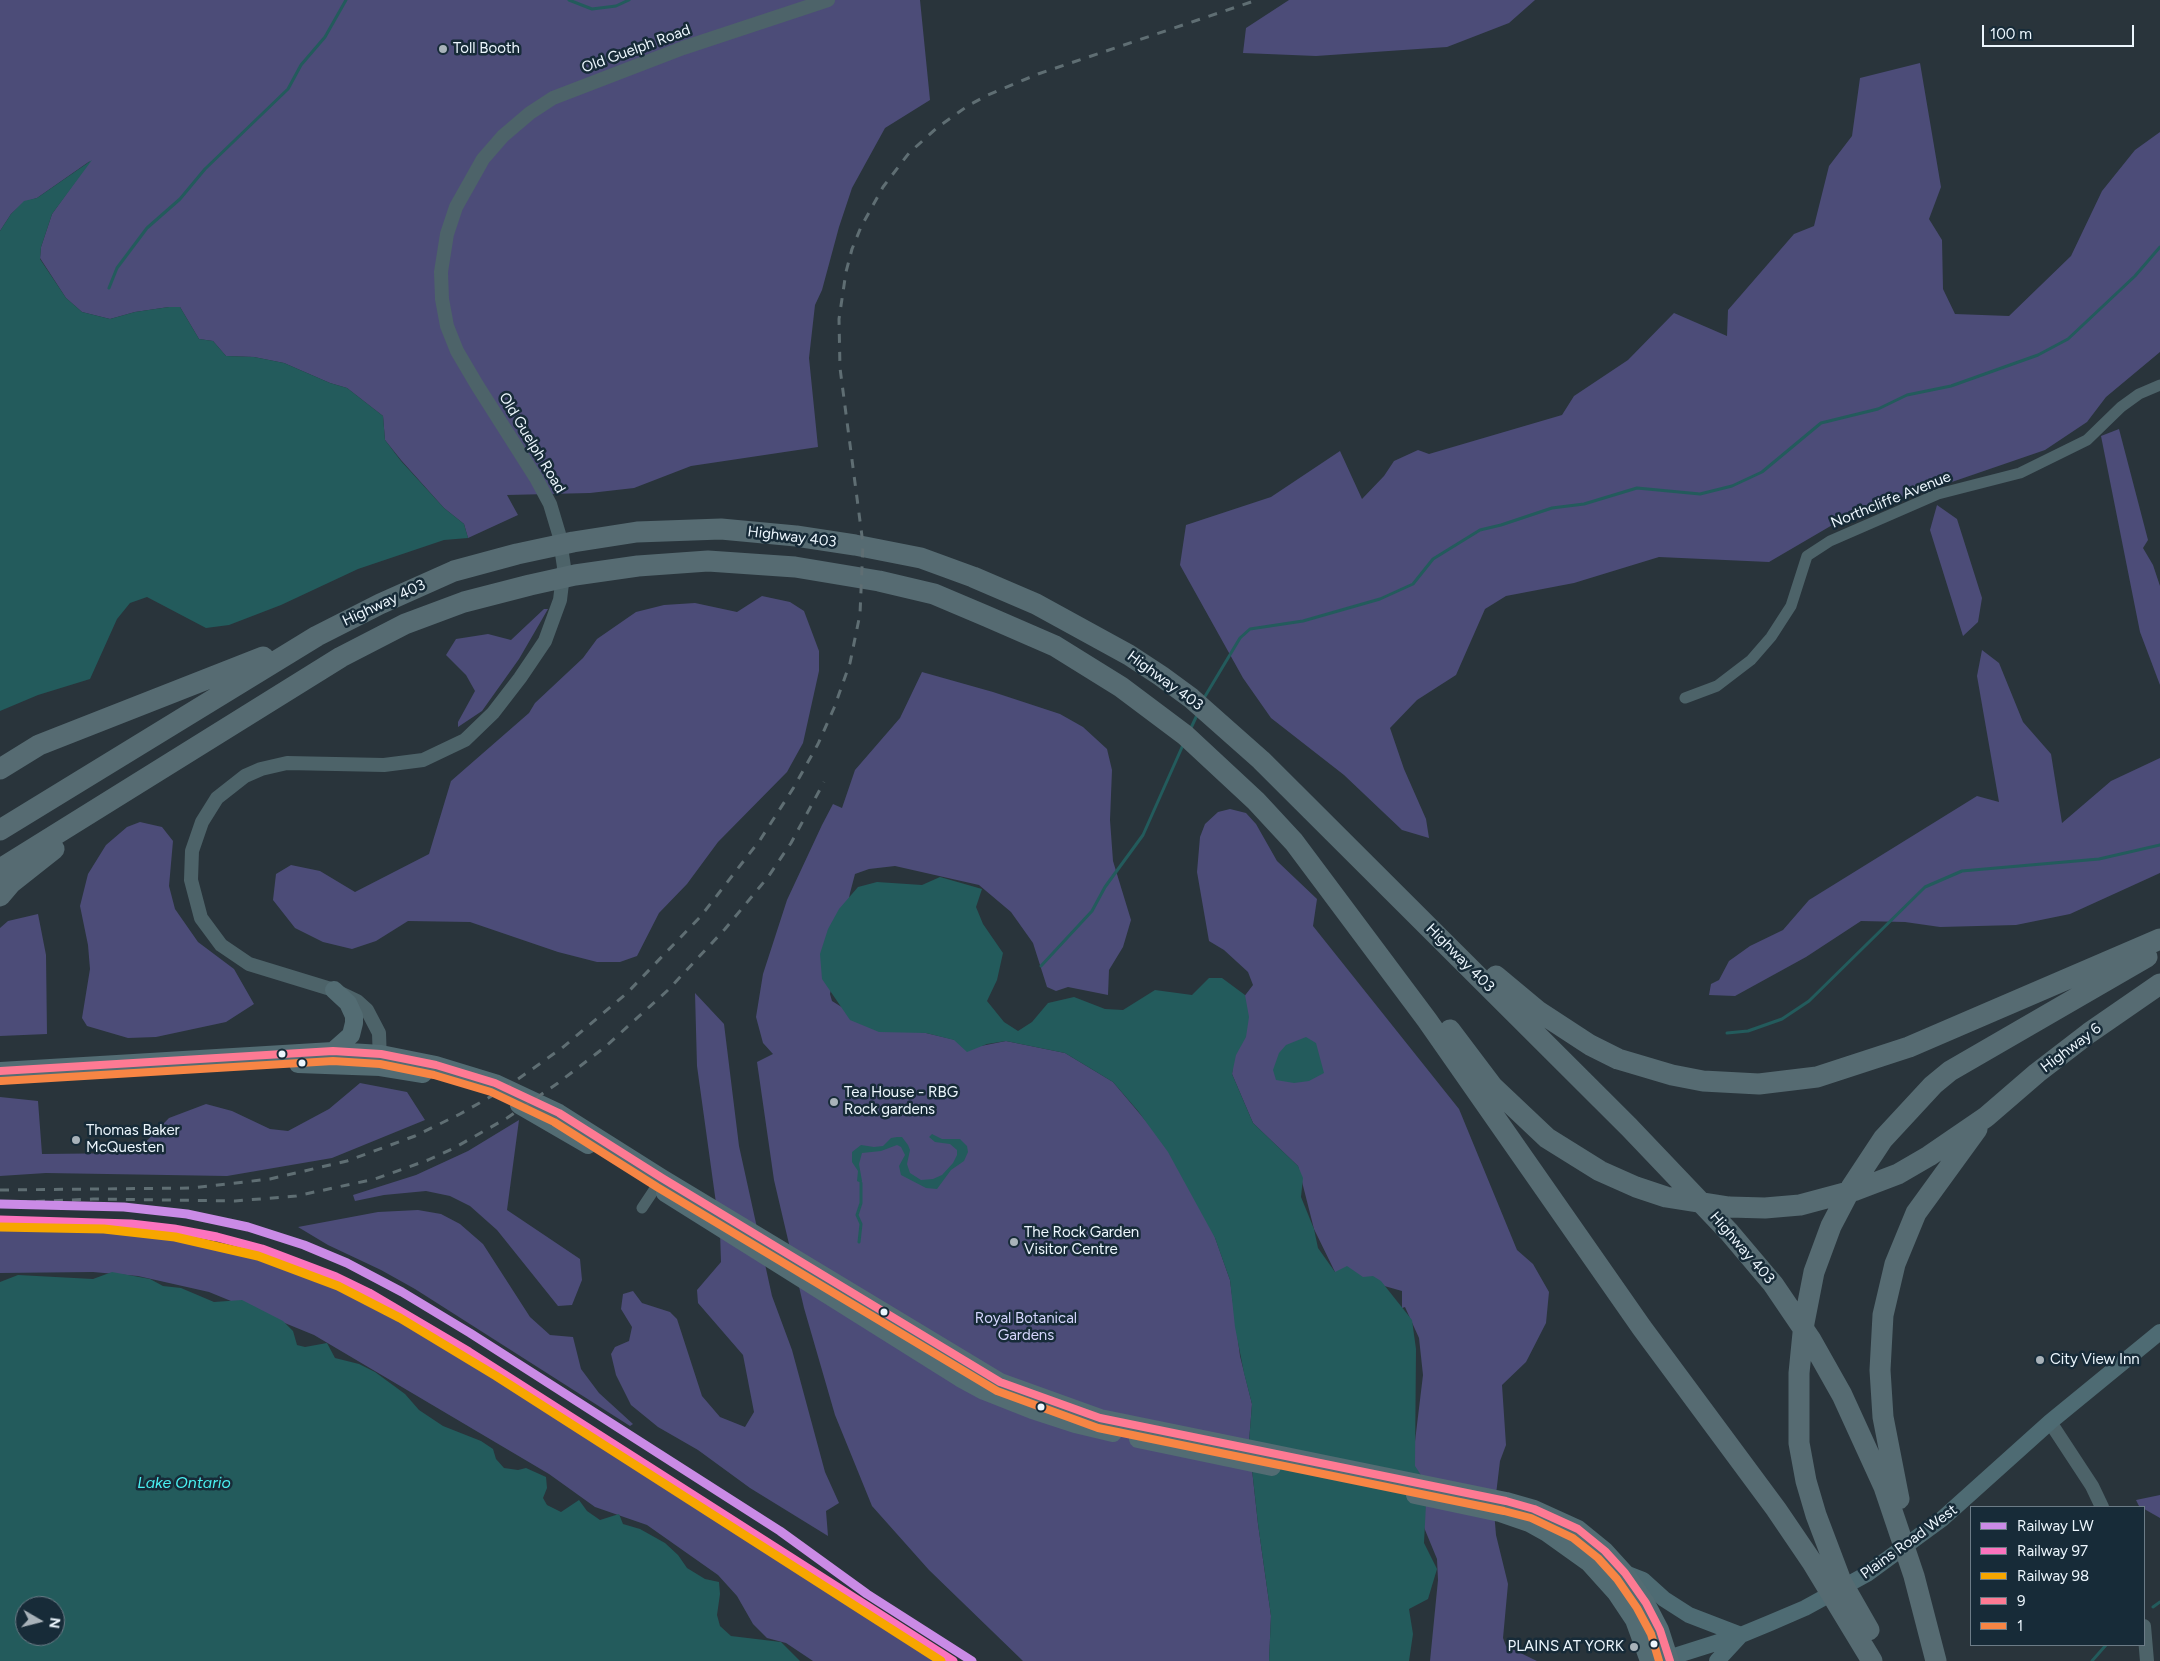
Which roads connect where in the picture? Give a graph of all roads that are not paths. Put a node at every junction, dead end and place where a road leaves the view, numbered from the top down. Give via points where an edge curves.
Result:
1 (828, 0) edge
2 (2160, 386) edge
3 (317, 636) junction
4 (1684, 698) dead end
5 (216, 735) junction
6 (0, 769) edge
7 (1271, 769) junction
8 (0, 830) edge
9 (0, 868) edge
10 (1317, 871) junction
11 (0, 896) edge
12 (2160, 939) edge
13 (2160, 949) edge
14 (2160, 984) edge
15 (334, 990) junction
16 (333, 1051) junction
17 (380, 1060) junction
18 (0, 1072) edge
19 (0, 1080) edge
20 (1986, 1117) junction
21 (659, 1183) junction
22 (642, 1208) dead end
23 (742, 1234) junction
24 (2158, 1337) edge
25 (2050, 1422) junction
26 (1181, 1442) junction
27 (2102, 1506) edge
28 (1503, 1507) junction
29 (1625, 1573) junction
30 (1914, 1576) junction
31 (1742, 1634) junction
32 (2145, 1638) edge
33 (1666, 1660) edge
34 (1649, 1661) edge
35 (1717, 1661) edge
36 (1872, 1661) edge
37 (1885, 1661) edge
38 (1936, 1661) edge
39 (2147, 1661) edge

1 - 15 street, Old Guelph Road via 683,48 553,98 503,136 466,186 447,234 442,299 447,326 457,351 536,478 557,526 564,567 560,600 545,641 493,713 465,740 423,760 384,766 287,763 261,769 245,776 217,798 202,822 192,851 191,880 201,918 221,945 249,964
2 - 4 street, Northcliffe Avenue via 2139,394 2121,407 2086,440 2020,473 1938,494 1830,541 1808,556 1791,606 1751,660 1717,686
3 - 6 highway via 39,745
3 - 7 highway, Highway 403 via 454,571 573,542 637,532 721,529 796,536 921,558 1036,604 1129,655 1191,698
3 - 8 highway, Highway 403
5 - 9 highway, Highway 403
5 - 10 highway, Highway 403 via 341,657 406,624 464,602 530,584 638,566 708,561 795,567 934,594 1055,646 1121,687 1186,735 1256,801
5 - 11 highway via 61,843 11,883
7 - 12 highway via 1369,853 1500,980 1538,1011 1618,1059 1703,1081 1759,1084 1817,1077 1844,1069 1909,1046
7 - 30 highway, Highway 403 via 1655,1154 1730,1232 1773,1284 1811,1340 1842,1395 1884,1487
10 - 20 highway via 1356,908 1493,1087 1547,1138 1600,1171 1636,1187 1666,1197 1729,1207 1800,1205 1856,1190 1898,1174
10 - 36 highway, Highway 403 via 1427,1020 1642,1328 1776,1509
13 - 37 highway via 1950,1071 1933,1085 1890,1130 1852,1186 1831,1226 1814,1272 1804,1323 1799,1373 1799,1443 1806,1481 1842,1581
14 - 20 highway, Highway 6 via 2089,1033
15 - 16 main road via 348,1003 354,1023 351,1035
15 - 17 street, Old Guelph Road via 357,1001 367,1010 379,1032
16 - 17 main road
16 - 18 main road
17 - 19 main road
17 - 21 main road via 435,1076 464,1078 554,1118
20 - 30 highway via 1916,1213 1895,1264 1882,1315 1880,1370 1883,1417
21 - 22 street
21 - 23 main road
23 - 26 main road via 830,1279 1000,1382 1100,1418
23 - 26 main road via 846,1306 984,1391 1075,1424
24 - 25 main road, Plains Road West
25 - 27 street
25 - 31 main road, Plains Road West via 1942,1520 1867,1574 1805,1608
26 - 28 main road
28 - 29 main road via 1534,1509 1578,1530
28 - 34 main road via 1548,1533 1589,1563 1616,1593 1634,1620
29 - 31 main road via 1643,1580 1689,1615
29 - 33 main road via 1660,1630
30 - 38 highway, Highway 403
31 - 33 main road, Plains Road West
31 - 35 main road
32 - 39 street

